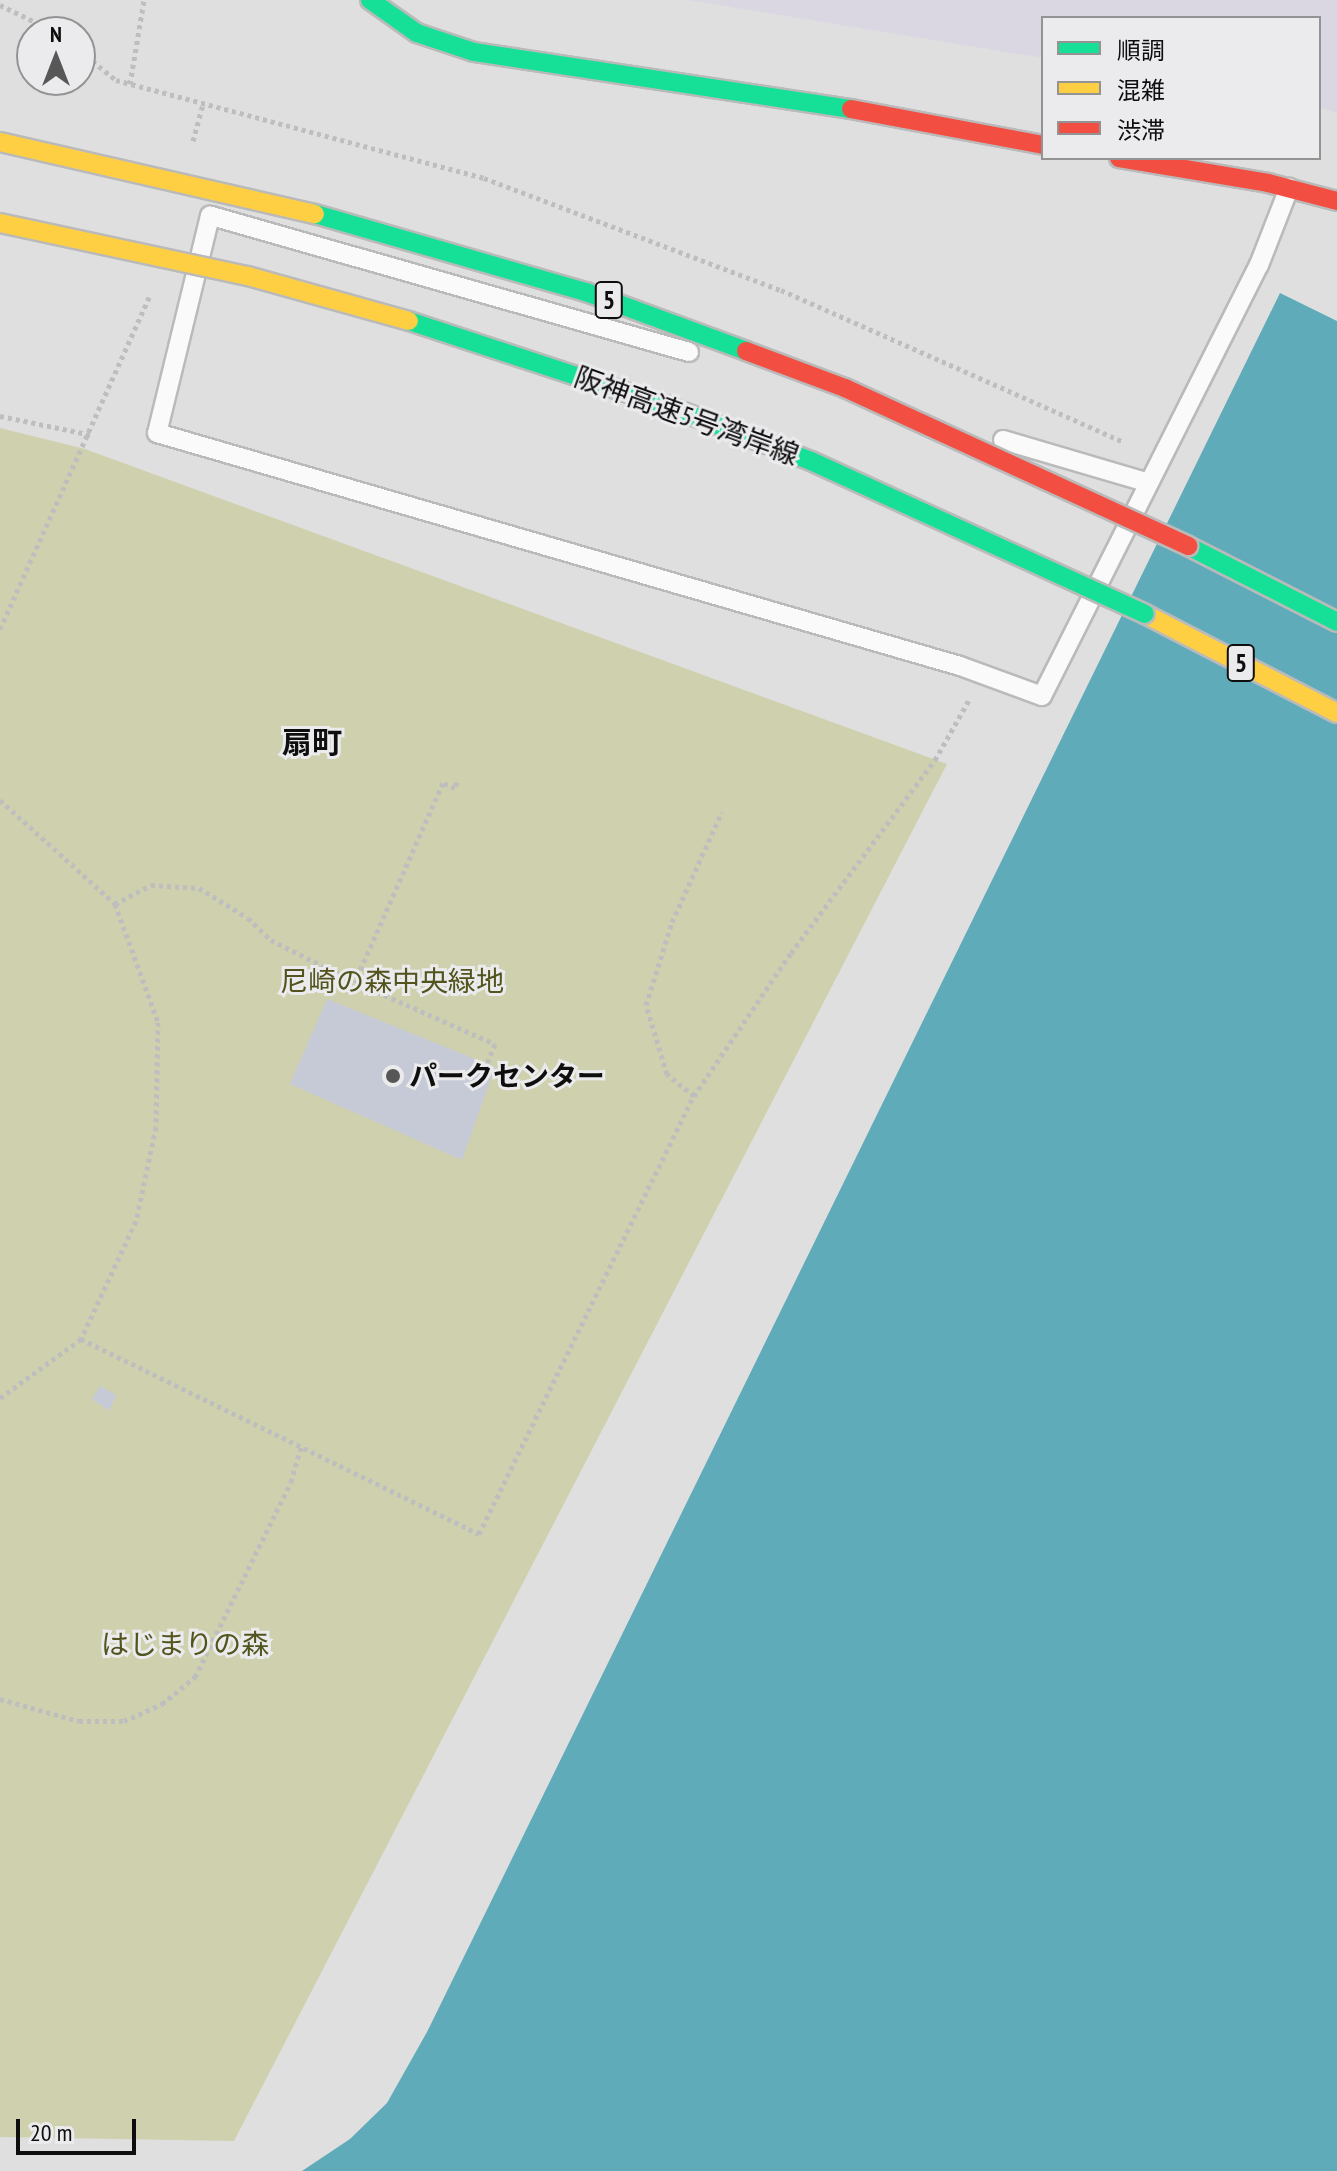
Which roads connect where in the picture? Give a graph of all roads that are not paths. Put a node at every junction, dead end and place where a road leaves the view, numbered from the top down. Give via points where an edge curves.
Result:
1 (370, 0) edge
2 (0, 142) edge
3 (1041, 145) edge
4 (1130, 160) edge
5 (1289, 188) junction
6 (1337, 201) edge
7 (0, 223) edge
8 (1149, 483) junction
9 (1337, 622) edge
10 (1337, 713) edge

1 - 3 main road via 417,33 474,52 814,102
2 - 9 main road, 5, bridge via 288,206 586,292 728,342 975,445
4 - 5 main road
5 - 6 main road
5 - 8 lane via 1259,265
7 - 10 main road, 阪神高速5号湾岸線 / 5, bridge via 161,256 373,309 665,405 811,461 965,530 1145,614
8 - 8 lane via 1042,696 984,674 157,433 210,216

